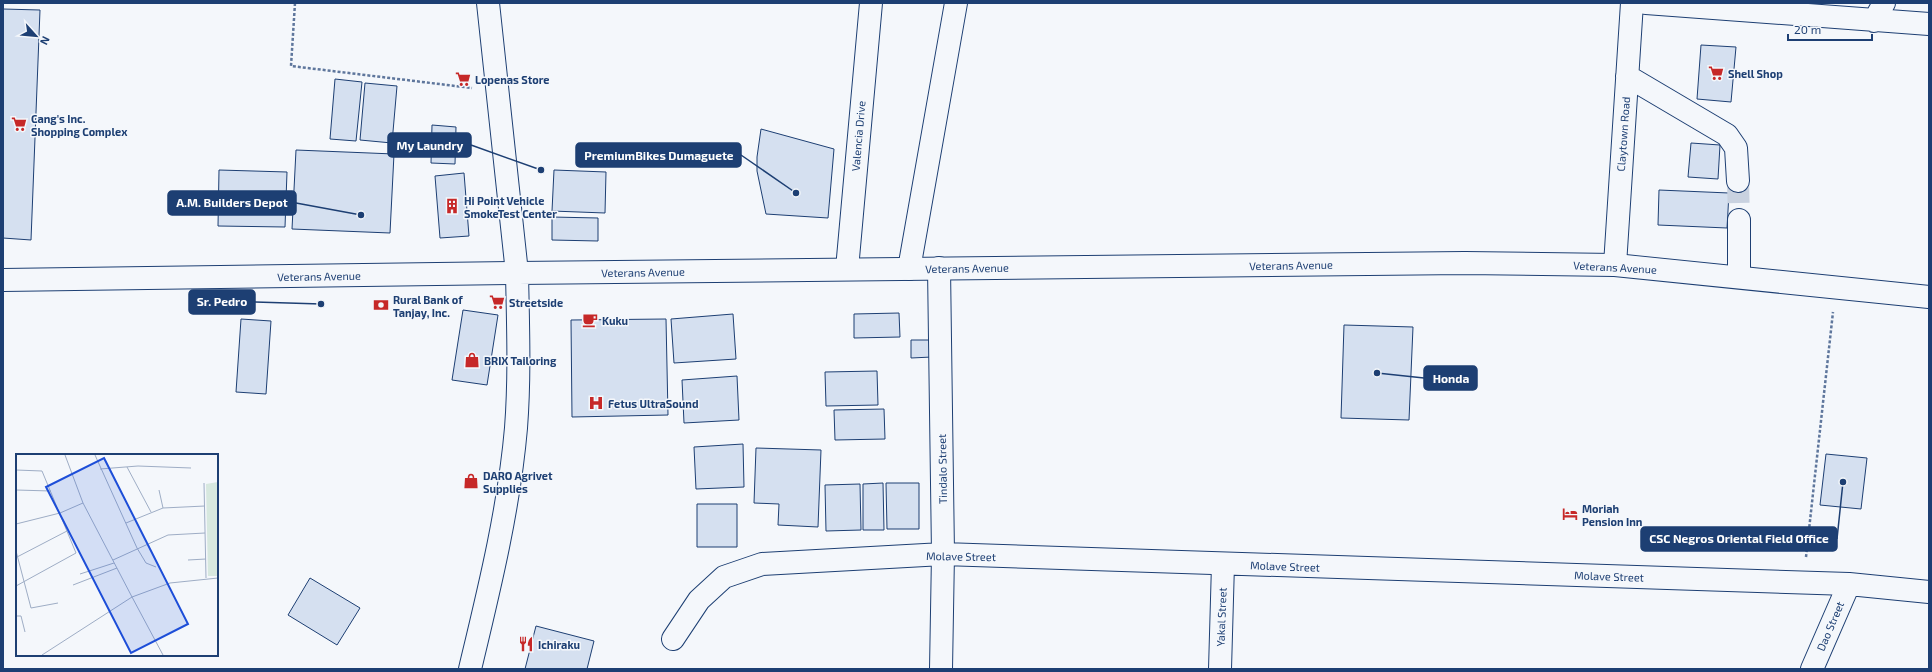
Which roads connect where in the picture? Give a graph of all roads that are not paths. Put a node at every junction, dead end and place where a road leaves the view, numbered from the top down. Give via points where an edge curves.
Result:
1 (488, 3) edge
2 (871, 3) edge
3 (956, 3) edge
4 (1632, 3) edge
5 (1646, 3) edge
6 (1879, 12) edge
7 (1929, 24) edge
8 (1627, 76) junction
9 (1738, 181) tunnel mouth
10 (1739, 220) tunnel mouth
11 (1615, 265) junction
12 (940, 268) junction
13 (847, 269) junction
14 (909, 269) junction
15 (517, 273) junction
16 (1739, 277) junction
17 (3, 280) edge
18 (1929, 297) edge
19 (943, 554) junction
20 (1223, 564) junction
21 (1849, 584) junction
22 (1929, 592) edge
23 (673, 639) dead end
24 (470, 669) edge
25 (941, 669) edge
26 (1220, 669) edge
27 (1812, 669) edge

1 - 15 main road
2 - 13 main road, Valencia Drive
3 - 14 main road
4 - 8 main road, Claytown Road
5 - 6 main road
6 - 7 main road
8 - 9 main road via 1727,135 1736,148
8 - 11 main road, Claytown Road
10 - 16 main road
11 - 12 main road, Veterans Avenue via 1457,263
11 - 16 main road, Veterans Avenue
12 - 14 main road, Veterans Avenue
12 - 19 main road, Tindalo Street
13 - 14 main road, Veterans Avenue
13 - 15 main road, Veterans Avenue
15 - 17 main road, Veterans Avenue
15 - 24 main road via 519,366 516,429 506,503 488,596
16 - 18 main road, Veterans Avenue
19 - 20 main road, Molave Street
19 - 23 main road, Molave Street via 762,564 724,577 699,600
19 - 25 main road, Tindalo Street
20 - 21 main road, Molave Street
20 - 26 main road, Yakal Street
21 - 22 main road, Molave Street
21 - 27 main road, Dao Street

